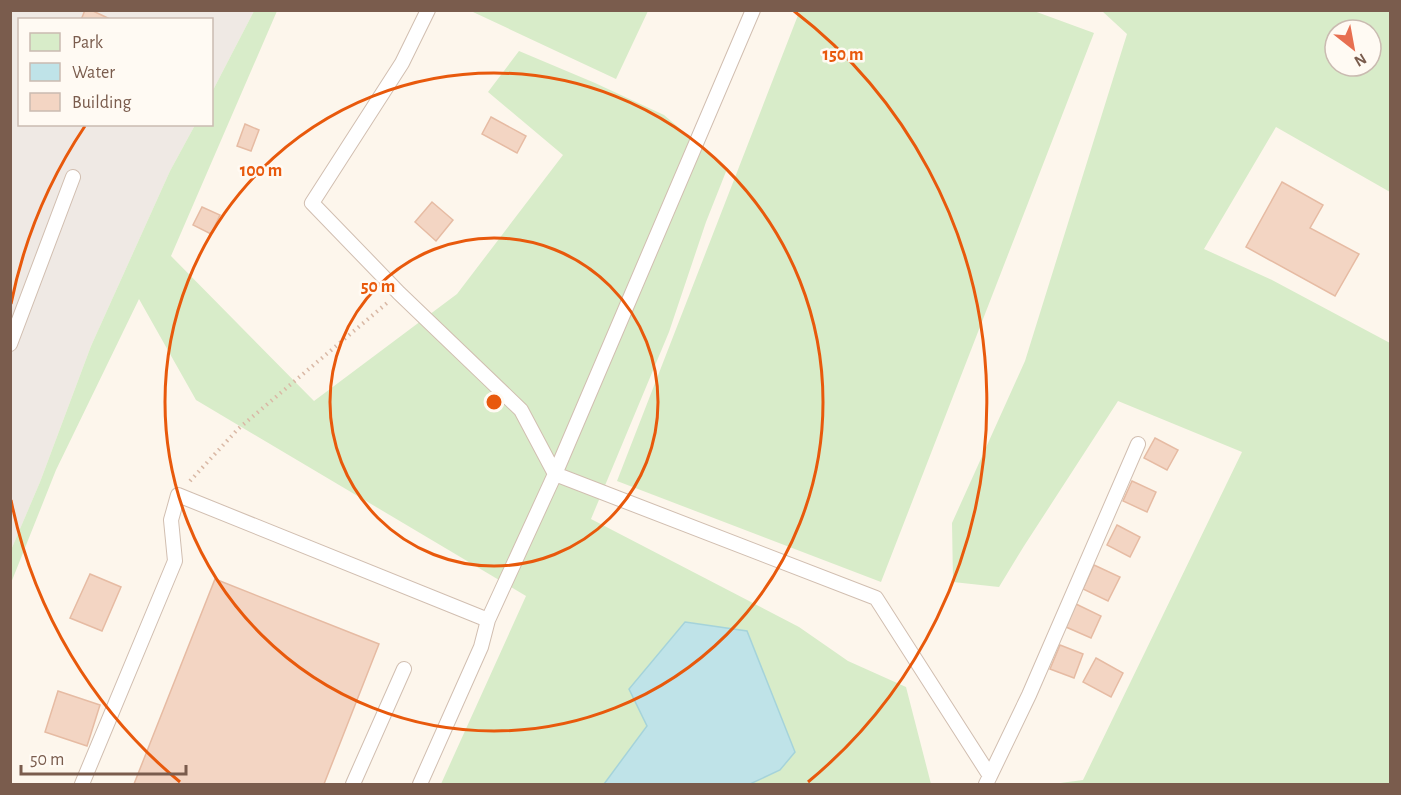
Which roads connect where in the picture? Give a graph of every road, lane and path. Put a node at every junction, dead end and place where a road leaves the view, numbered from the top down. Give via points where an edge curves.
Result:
1 (428, 10) edge
2 (753, 10) edge
3 (73, 177) dead end
4 (399, 293) junction
5 (10, 344) edge
6 (1138, 444) dead end
7 (555, 474) junction
8 (178, 495) junction
9 (488, 620) junction
10 (404, 669) dead end
11 (988, 780) edge
12 (82, 784) edge
13 (354, 784) edge
14 (420, 784) edge

1 - 4 lane via 402,63 312,203
2 - 7 lane
3 - 5 lane
4 - 7 lane via 521,410
4 - 8 path via 238,429
6 - 11 lane
7 - 9 lane
7 - 11 lane via 876,598
8 - 9 lane
8 - 12 lane via 171,520 175,561
9 - 14 lane via 481,647
10 - 13 lane

